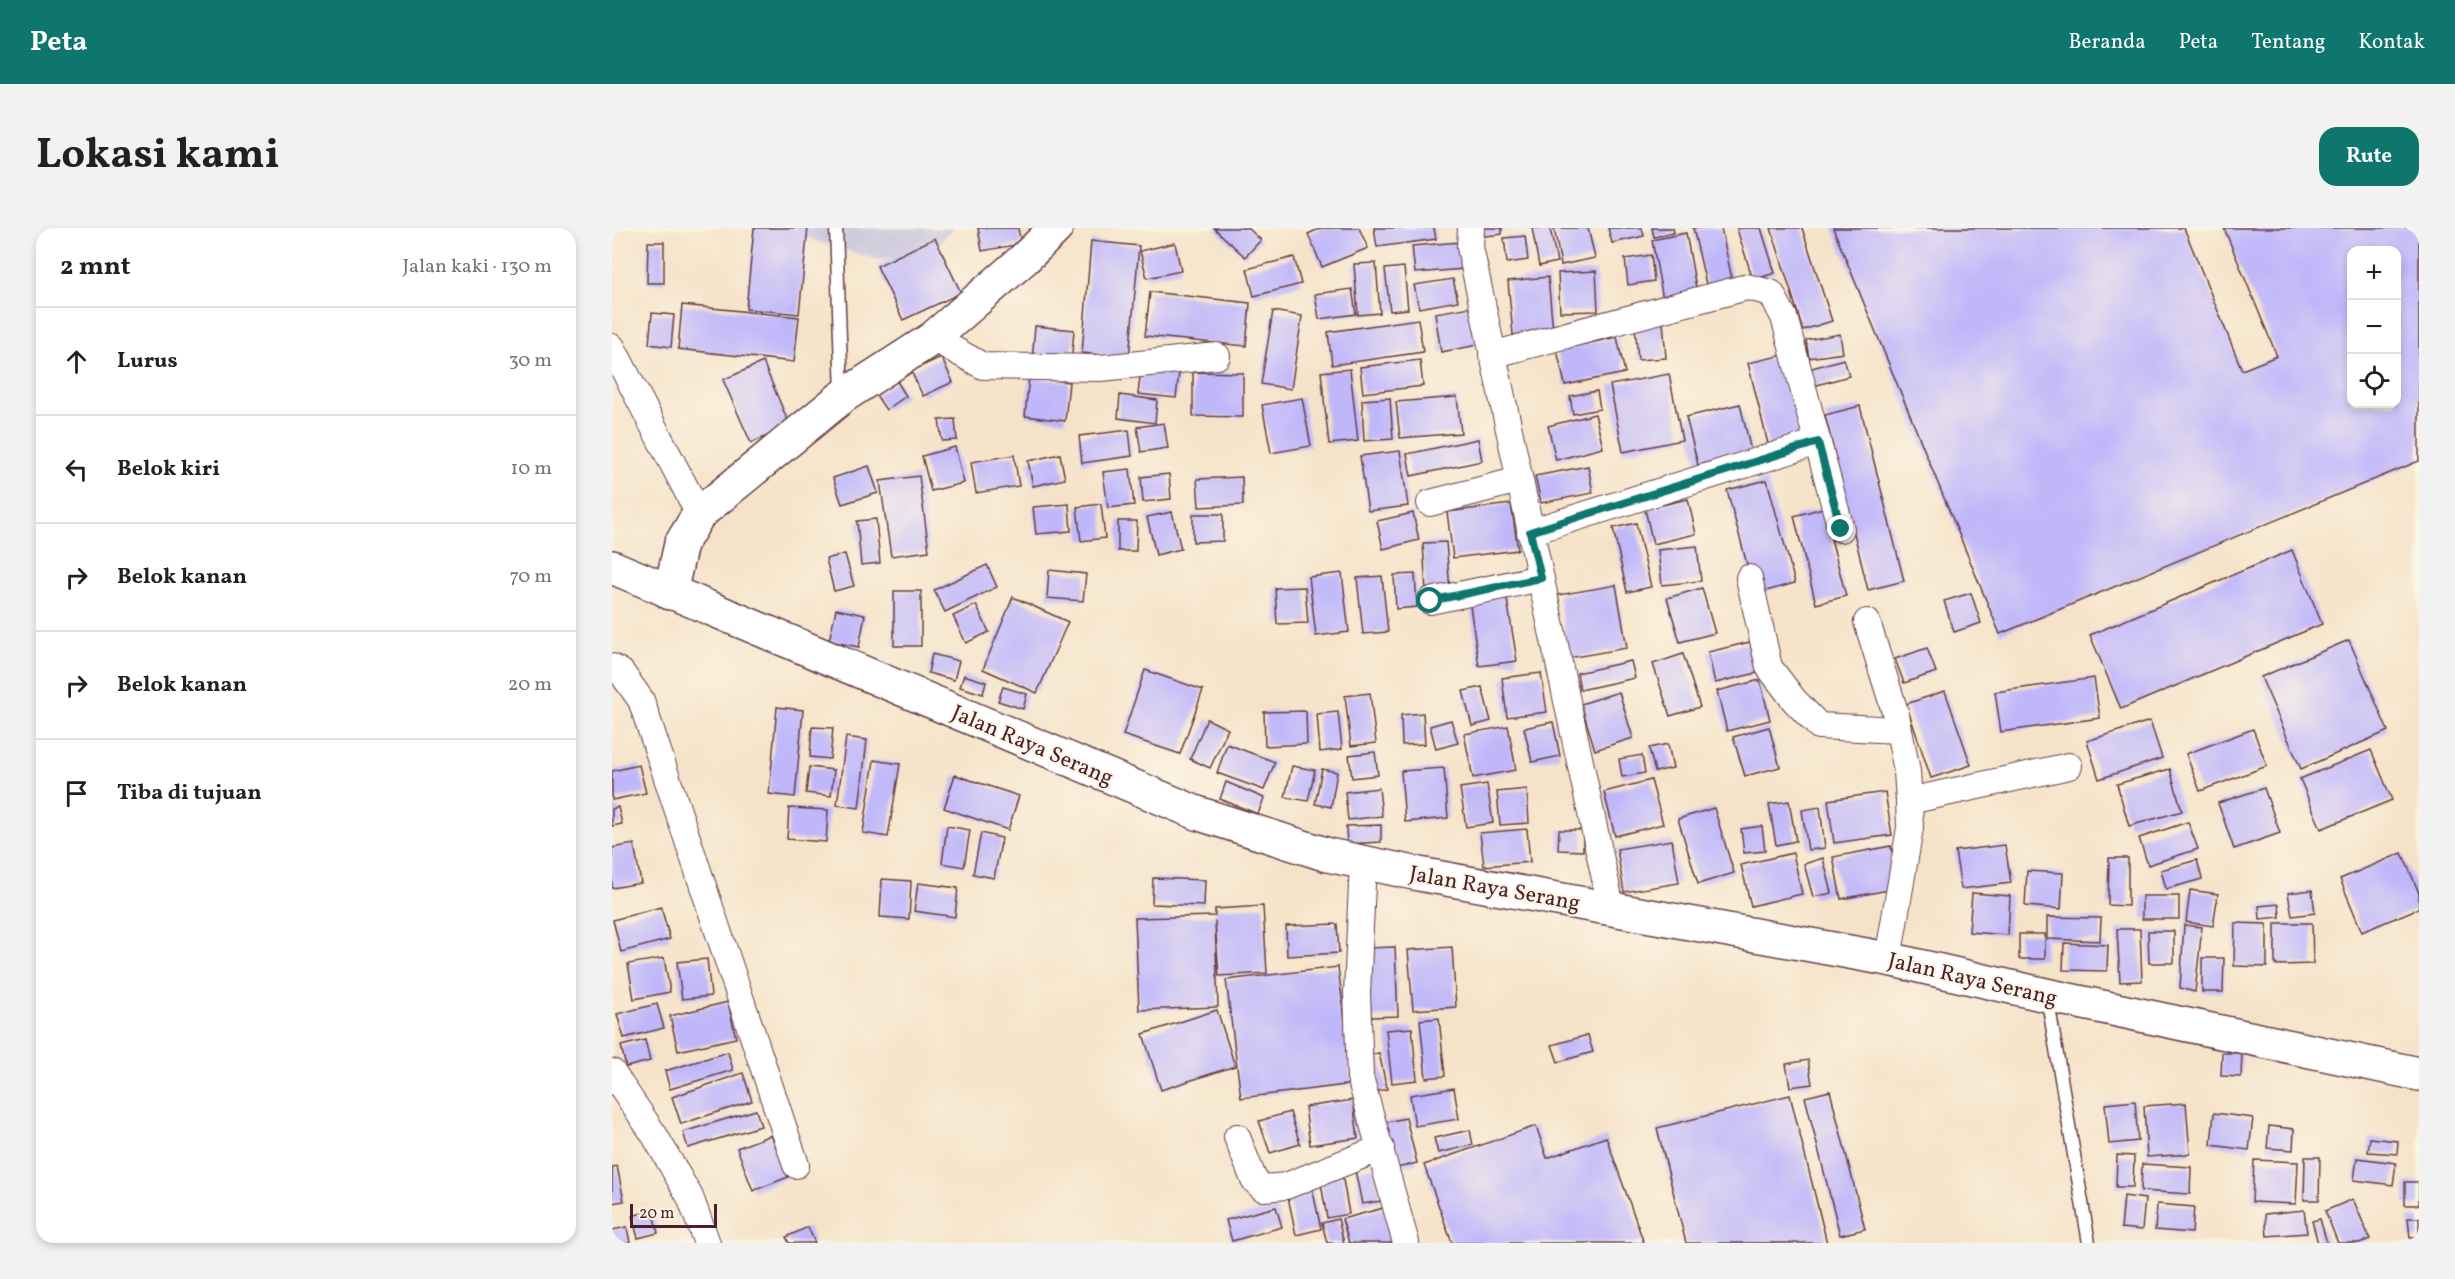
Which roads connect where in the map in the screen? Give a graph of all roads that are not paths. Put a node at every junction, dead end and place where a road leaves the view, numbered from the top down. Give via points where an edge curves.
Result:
1 (836, 228) edge
2 (1056, 228) edge
3 (1471, 228) edge
4 (933, 338) junction
5 (612, 347) edge
6 (1492, 354) junction
7 (1217, 356) dead end
8 (842, 397) junction
9 (1818, 442) junction
10 (1519, 480) junction
11 (1430, 503) dead end
12 (699, 514) junction
13 (1841, 529) dead end
14 (1530, 532) junction
15 (612, 567) edge
16 (1541, 578) junction
17 (1749, 578) dead end
18 (670, 593) junction
19 (1430, 601) dead end
20 (1867, 622) dead end
21 (612, 667) edge
22 (1898, 730) junction
23 (2069, 766) dead end
24 (1910, 801) junction
25 (1363, 862) junction
26 (1611, 907) junction
27 (1888, 959) junction
28 (2046, 995) junction
29 (612, 1072) edge
30 (2419, 1074) edge
31 (1237, 1137) dead end
32 (1381, 1148) junction
33 (796, 1165) dead end
34 (707, 1243) edge
35 (1406, 1243) edge
36 (2089, 1243) edge

1 - 8 lane
2 - 4 main road
3 - 6 street via 1470,247
4 - 7 street via 983,366 1101,368
4 - 8 main road
5 - 12 street
6 - 9 street via 1747,287 1771,293 1784,316
6 - 10 street
8 - 12 main road
9 - 13 street
9 - 14 street
10 - 11 street
10 - 14 street
12 - 18 main road via 681,544
14 - 16 street
15 - 18 main road, Jalan Raya Serang
16 - 19 street
16 - 26 street
17 - 22 street via 1769,667 1819,726
18 - 25 main road, Jalan Raya Serang via 1197,813 1328,855
20 - 22 street
21 - 33 street via 621,672 641,700
22 - 24 street
23 - 24 street
24 - 27 street via 1910,828
25 - 26 main road, Jalan Raya Serang
25 - 32 street via 1357,993 1360,1077
26 - 27 main road, Jalan Raya Serang
27 - 28 main road, Jalan Raya Serang
28 - 30 main road, Jalan Raya Serang
28 - 36 lane
29 - 34 street via 690,1197
31 - 32 street via 1254,1180 1263,1188 1286,1186
32 - 35 street

